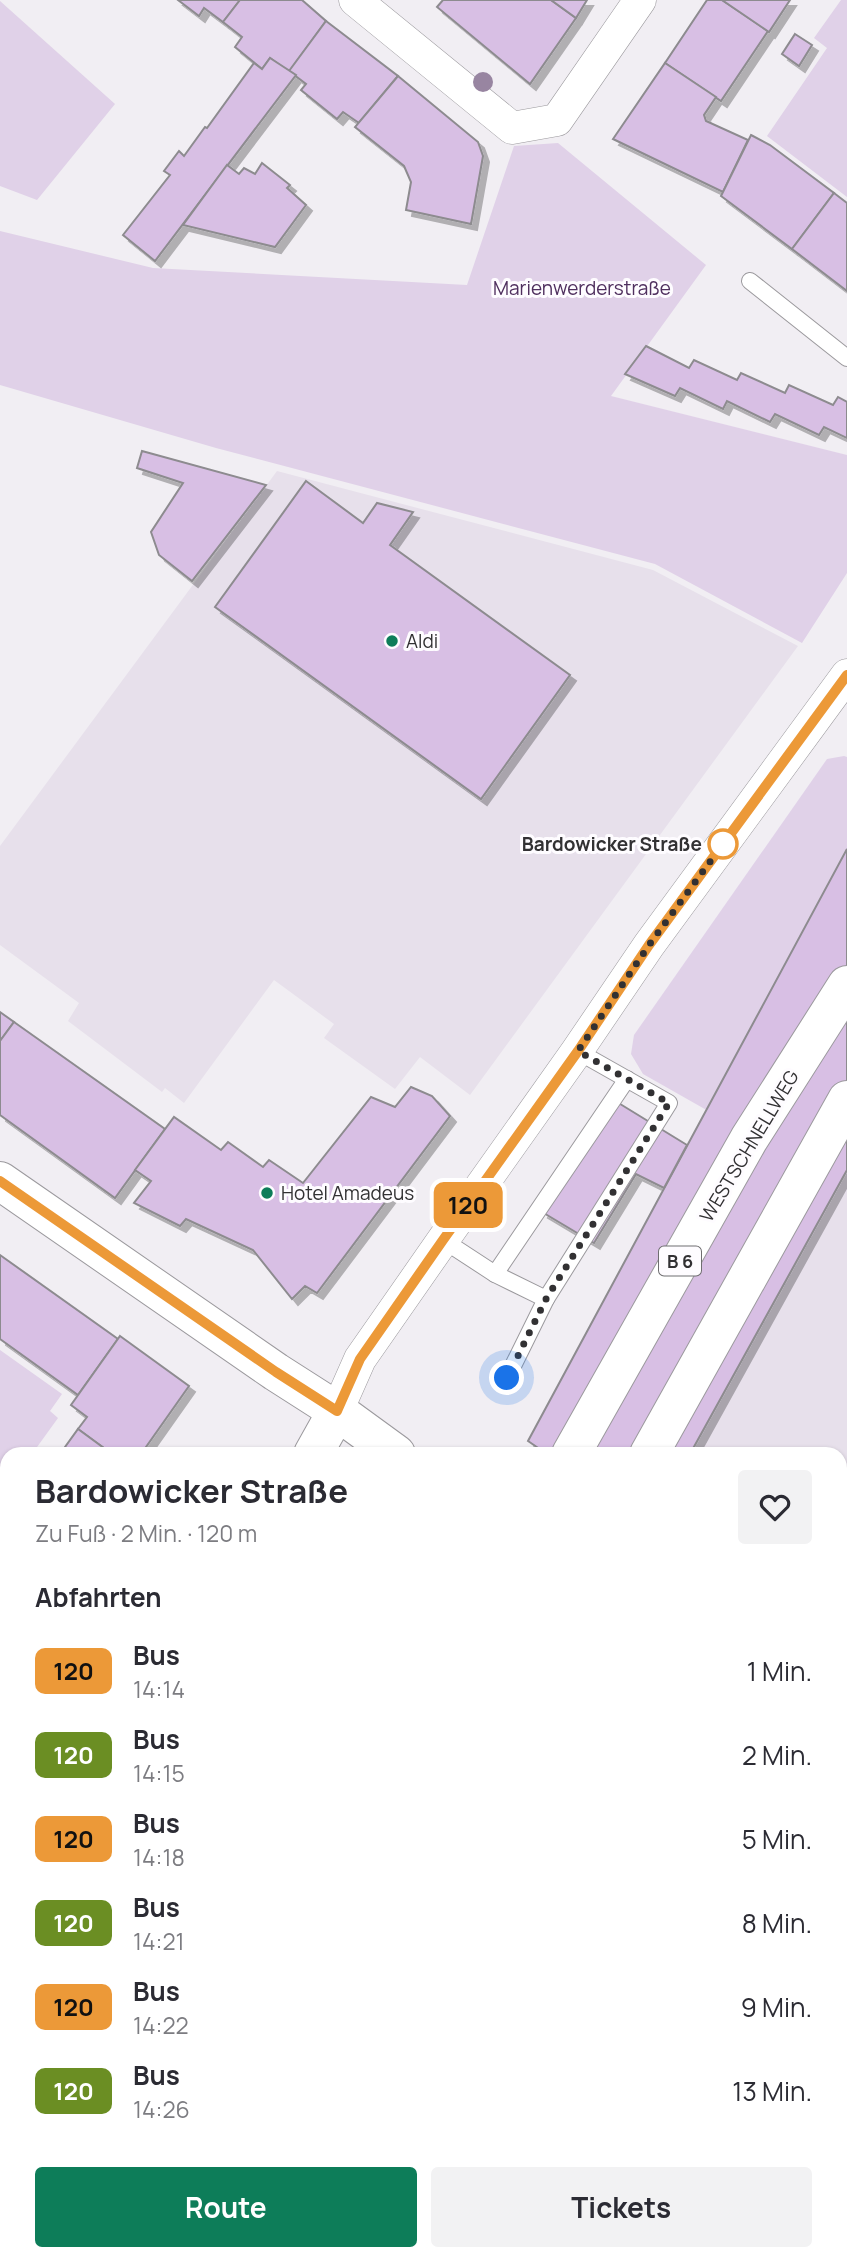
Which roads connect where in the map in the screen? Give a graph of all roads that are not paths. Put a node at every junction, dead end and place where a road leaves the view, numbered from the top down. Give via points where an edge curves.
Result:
1 (355, 0) edge
2 (640, 0) edge
3 (750, 281) dead end
4 (847, 358) edge
5 (847, 675) edge
6 (847, 985) edge
7 (578, 1051) junction
8 (627, 1079) junction
9 (847, 1100) edge
10 (0, 1181) edge
11 (443, 1240) junction
12 (495, 1274) junction
13 (546, 1299) junction
14 (507, 1378) dead end
15 (337, 1411) junction
16 (317, 1447) edge
17 (386, 1447) edge
18 (575, 1447) edge
19 (653, 1447) edge

1 - 2 street via 512,128 557,120
3 - 4 lane
5 - 7 street via 649,945
6 - 18 main road, WESTSCHNELLWEG / B 6 via 749,1139
7 - 8 lane
7 - 11 street
8 - 12 lane
8 - 13 lane via 669,1103
9 - 19 main road
10 - 15 main road
11 - 12 lane
11 - 15 street via 360,1359
12 - 13 lane
13 - 14 lane
15 - 16 main road
15 - 17 main road

